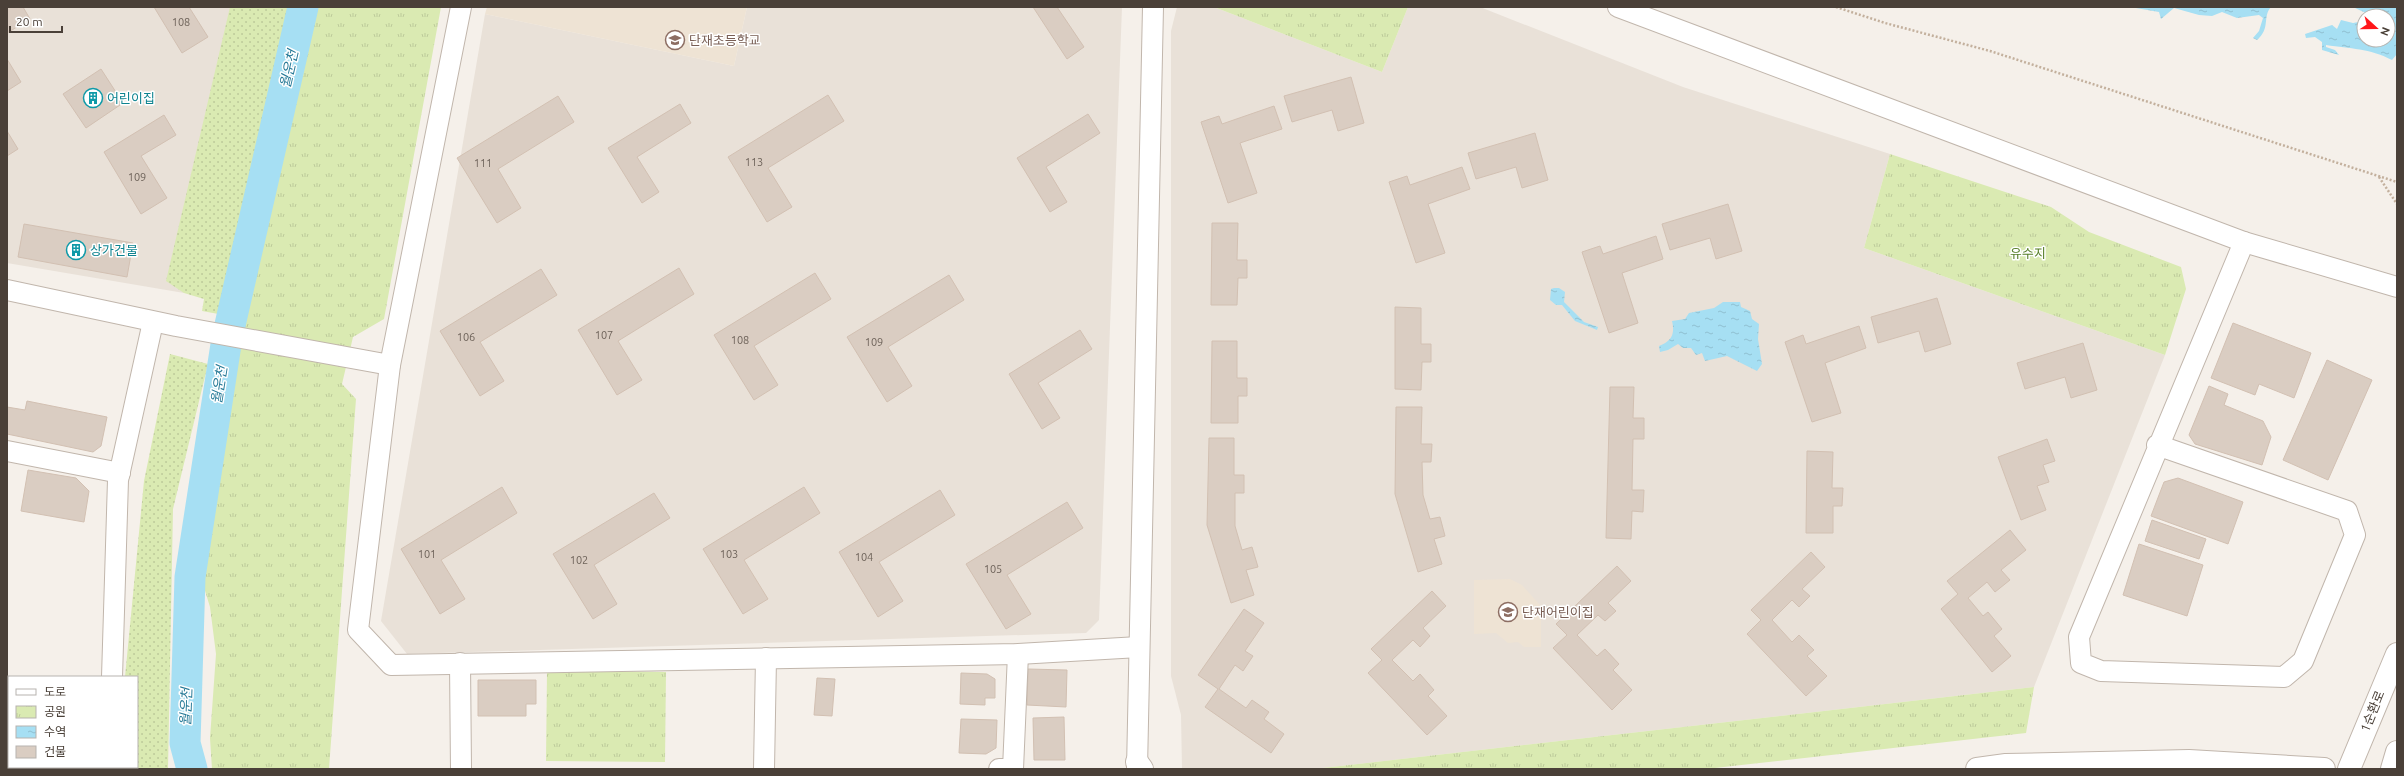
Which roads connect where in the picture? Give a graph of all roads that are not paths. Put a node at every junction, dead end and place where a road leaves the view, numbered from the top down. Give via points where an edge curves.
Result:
1 (461, 7) edge
2 (1154, 7) edge
3 (1618, 7) edge
4 (2244, 242) junction
5 (2397, 287) edge
6 (7, 290) edge
7 (153, 322) junction
8 (390, 365) junction
9 (2158, 445) junction
10 (7, 451) edge
11 (120, 472) junction
12 (1139, 647) junction
13 (1018, 654) junction
14 (2397, 654) edge
15 (766, 658) junction
16 (460, 663) junction
17 (112, 676) edge
18 (2397, 752) edge
19 (1139, 766) edge
20 (2247, 766) edge
21 (461, 769) edge
22 (764, 769) edge
23 (999, 769) edge
24 (1977, 769) edge
25 (2324, 769) edge
26 (2349, 769) edge
27 (2392, 769) edge

1 - 8 street
2 - 12 street
3 - 4 street
4 - 5 street
4 - 9 street
6 - 7 street
7 - 8 street
7 - 11 street
8 - 16 street via 358,630 391,664
9 - 9 street via 2079,637 2081,663 2101,671 2284,677 2303,661 2355,536 2347,511
10 - 11 street
11 - 17 street
12 - 13 street
12 - 19 street
13 - 15 street
13 - 23 street via 1013,769
14 - 26 street, 1순환로
15 - 16 street
15 - 22 street
16 - 21 street
18 - 27 street
20 - 24 street via 2189,761 2006,765
20 - 25 street

